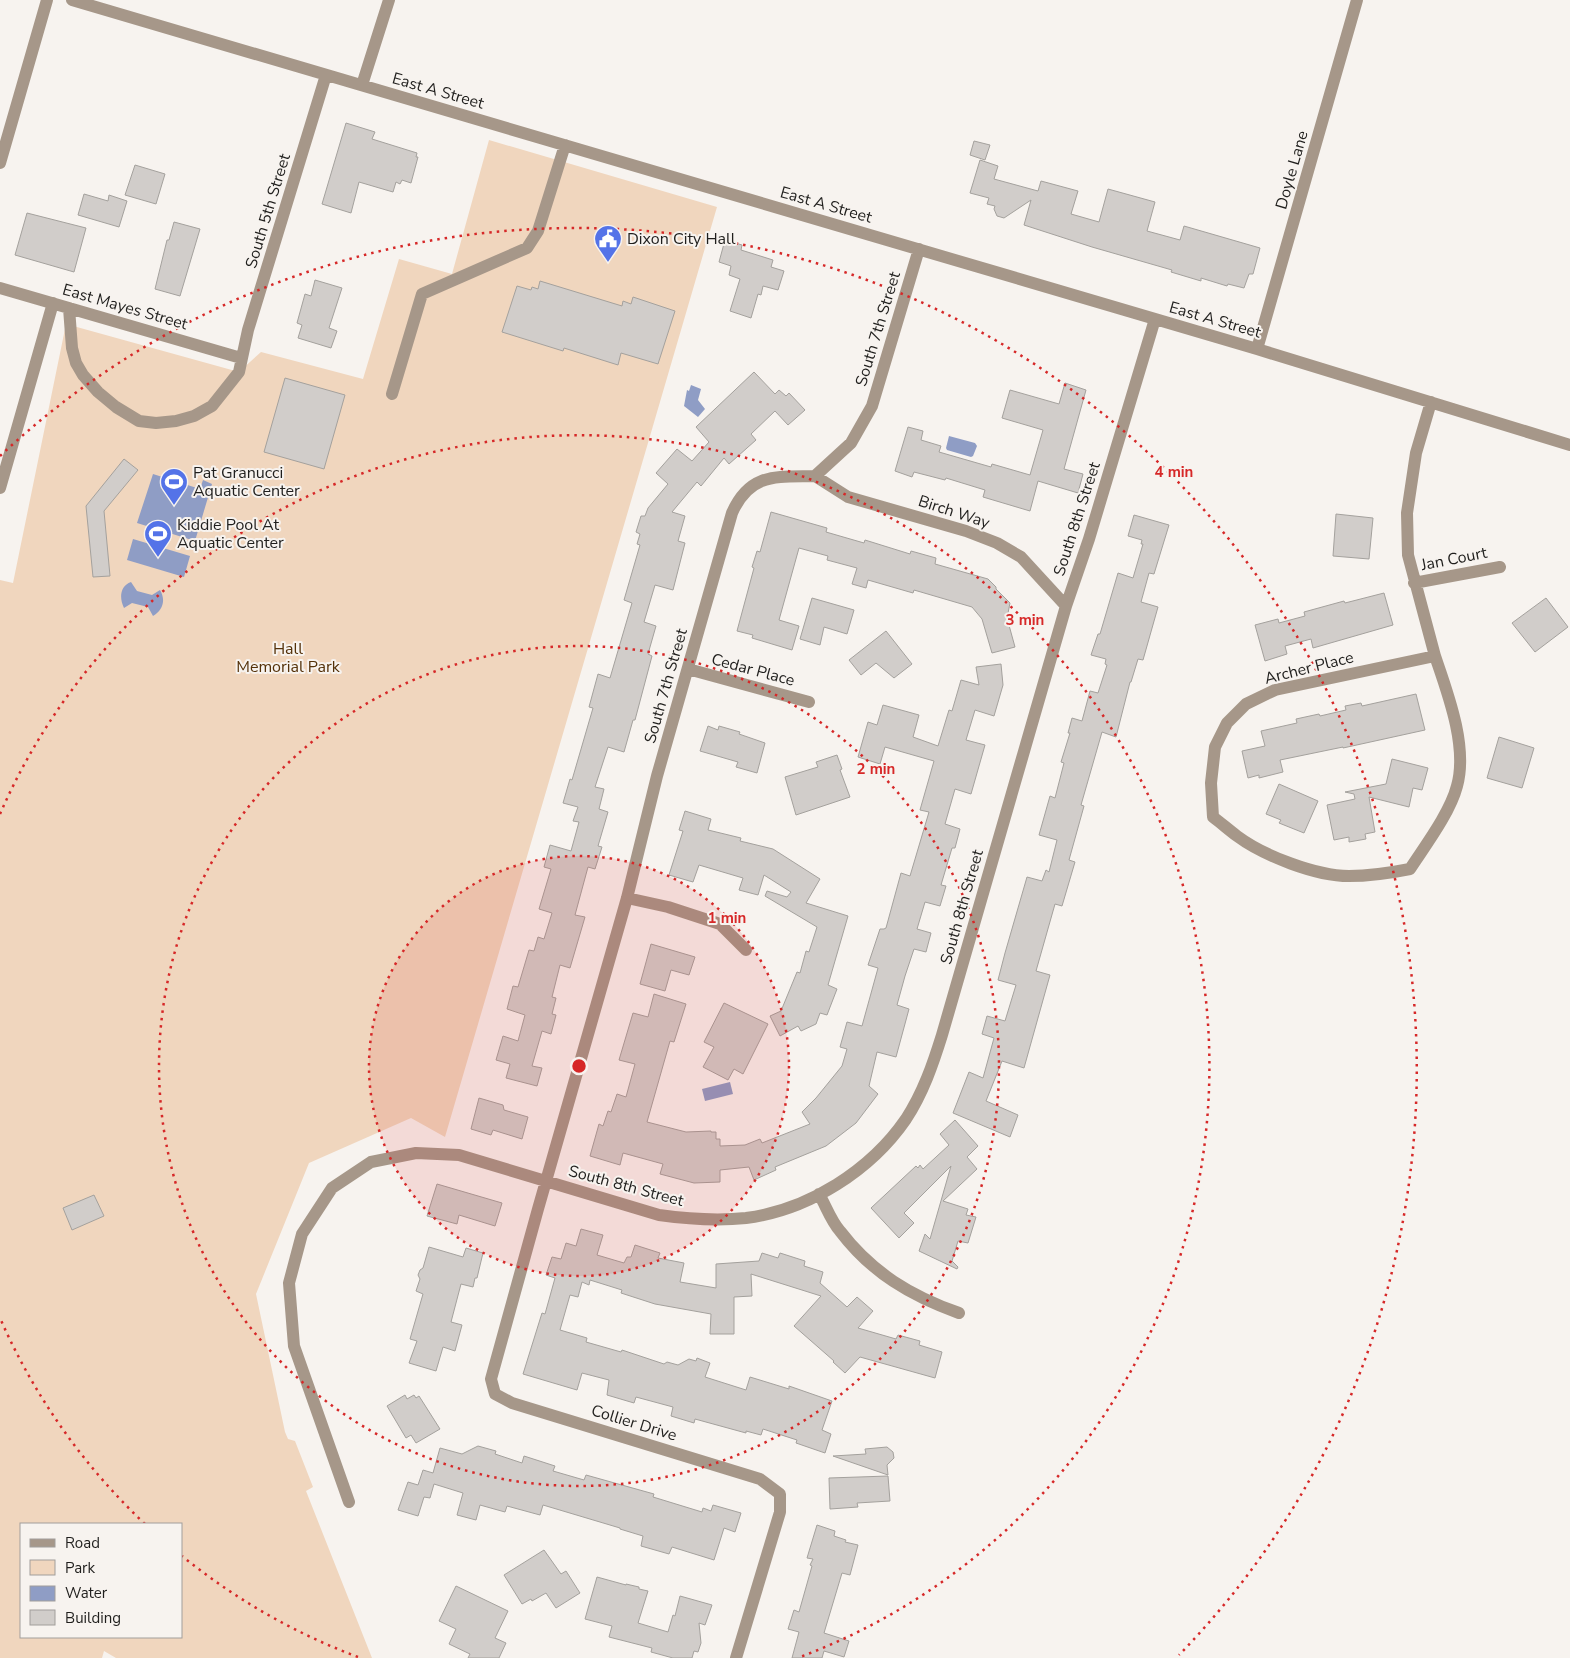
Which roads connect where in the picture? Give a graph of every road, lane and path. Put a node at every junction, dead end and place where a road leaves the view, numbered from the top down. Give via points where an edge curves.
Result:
1 (47, 0) edge
2 (72, 0) edge
3 (389, 0) edge
4 (1357, 0) edge
5 (326, 75) junction
6 (362, 85) junction
7 (5, 130) edge
8 (565, 145) junction
9 (0, 163) edge
10 (919, 249) junction
11 (0, 288) edge
12 (53, 303) junction
13 (69, 308) junction
14 (1155, 319) junction
15 (1257, 349) junction
16 (241, 358) junction
17 (392, 394) dead end
18 (1431, 402) junction
19 (1570, 444) edge
20 (815, 476) junction
21 (0, 488) edge
22 (1500, 567) dead end
23 (1414, 583) junction
24 (1066, 606) junction
25 (1435, 656) junction
26 (688, 669) junction
27 (809, 702) dead end
28 (627, 898) junction
29 (746, 950) dead end
30 (546, 1181) junction
31 (819, 1194) junction
32 (538, 1209) joint
33 (959, 1313) dead end
34 (349, 1502) dead end
35 (736, 1658) edge

1 - 7 street
2 - 5 street, East A Street
3 - 6 street
4 - 15 street, Doyle Lane
5 - 6 street, East A Street
5 - 16 street, South 5th Street
6 - 8 street, East A Street
7 - 9 street
8 - 10 street, East A Street
8 - 17 street via 538,231 527,248 422,294
10 - 14 street, East A Street
10 - 20 street, South 7th Street via 872,406 851,443
11 - 12 street, East Mayes Street
12 - 13 street, East Mayes Street
12 - 21 street
13 - 16 street, East Mayes Street
13 - 16 street, South 5th Street via 72,348 83,375 116,407 139,421 176,421 212,406 239,372
14 - 15 street, East A Street
14 - 24 street, South 8th Street
15 - 18 street, East A Street
18 - 19 street, East A Street
18 - 23 street, Archer Place via 1416,453 1407,513 1408,554
20 - 24 street, Birch Way via 848,497 997,542 1021,557
20 - 26 street, South 7th Street via 777,477 759,482 738,499
22 - 23 street, Jan Court
23 - 25 street, Archer Place
24 - 31 street, South 8th Street via 931,1069 919,1097 894,1135 867,1162
25 - 25 street, Archer Place via 1456,727 1461,759 1457,787 1410,869 1347,876 1317,872 1259,849 1213,817 1211,783 1215,747 1227,723 1246,704 1275,690
26 - 27 street, Cedar Place
26 - 28 street, South 7th Street
28 - 29 street via 720,924
28 - 30 street, South 7th Street
30 - 31 street, South 8th Street via 660,1214 689,1219 745,1218 795,1205
30 - 32 street, South 7th Street
30 - 34 street, South 8th Street via 459,1156 416,1154 371,1162 332,1188 302,1234 289,1283 294,1346
31 - 33 street via 839,1230 880,1273 907,1291
32 - 35 street, Collier Drive via 491,1379 495,1394 512,1403 760,1479 780,1494 780,1512

